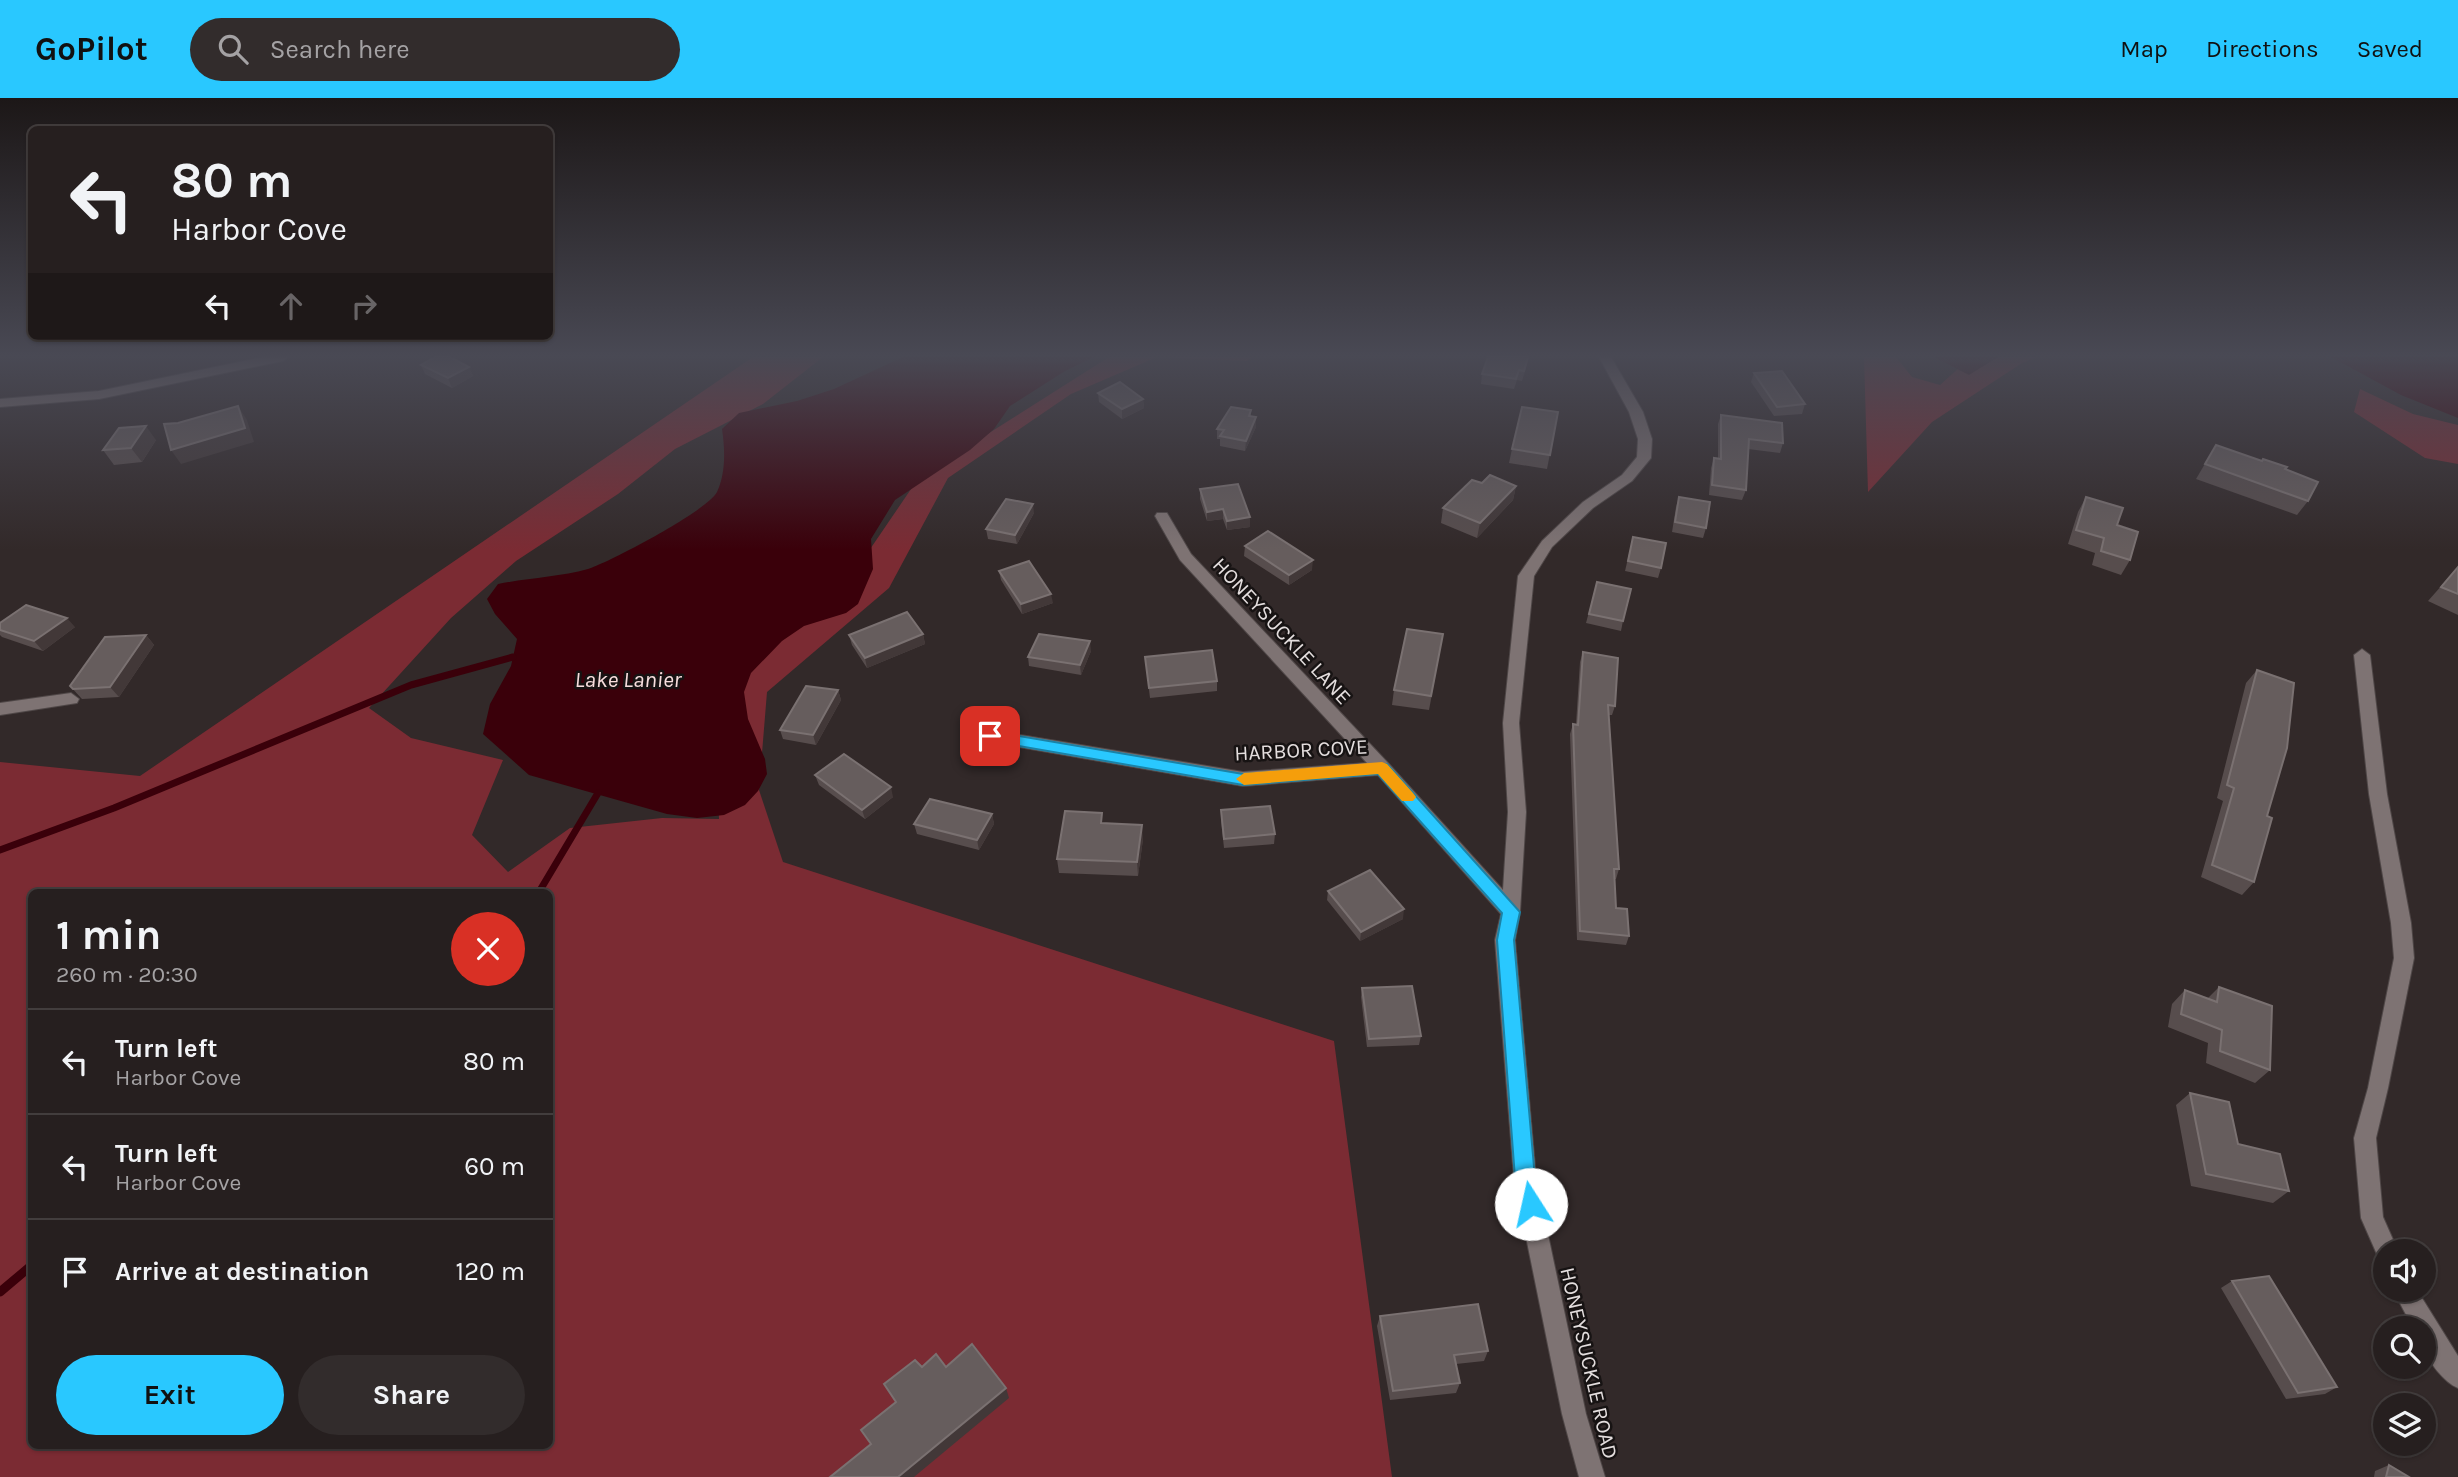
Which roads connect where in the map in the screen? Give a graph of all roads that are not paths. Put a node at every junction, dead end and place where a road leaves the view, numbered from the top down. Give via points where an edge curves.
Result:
1 (1639, 421) edge
2 (1162, 516) dead end
3 (2362, 656) dead end
4 (71, 699) edge
5 (0, 709) edge
6 (990, 736) dead end
7 (1382, 768) junction
8 (1511, 912) junction
9 (2382, 1239) edge
10 (2411, 1302) edge
11 (2458, 1377) edge
12 (1592, 1477) edge

1 - 8 street, HONEYSUCKLE ROAD via 1645,439 1644,458 1627,478 1588,505 1547,544 1526,576 1511,723 1517,813
2 - 7 street, HONEYSUCKLE LANE via 1185,557
3 - 9 street via 2404,958 2365,1138 2372,1218
4 - 5 street
6 - 7 street, HARBOR COVE via 1243,779
7 - 8 street, HARBOR COVE
8 - 12 street, HONEYSUCKLE ROAD via 1505,940 1525,1178 1574,1414
10 - 11 street

